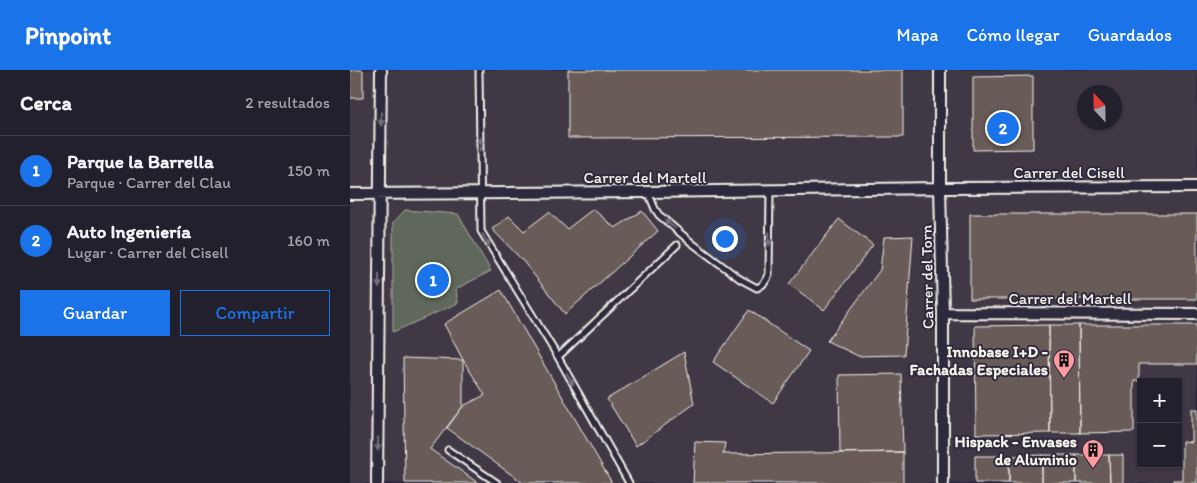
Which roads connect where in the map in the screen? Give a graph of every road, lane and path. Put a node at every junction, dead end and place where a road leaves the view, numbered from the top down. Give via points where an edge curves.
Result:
1 (382, 70) edge
2 (479, 70) edge
3 (940, 70) edge
4 (1197, 187) edge
5 (940, 188) junction
6 (770, 191) junction
7 (648, 192) junction
8 (380, 193) junction
9 (480, 193) junction
10 (350, 194) edge
11 (677, 244) dead end
12 (943, 313) junction
13 (1197, 314) edge
14 (558, 357) junction
15 (448, 450) dead end
16 (377, 483) edge
17 (497, 483) edge
18 (629, 483) edge
19 (943, 483) edge

1 -> 8 street
9 -> 2 lane
3 - 5 street, Carrer del Torn
4 - 5 street, Carrer del Cisell
5 - 6 street, Carrer del Martell
5 - 12 street, Carrer del Torn
6 - 7 street, Carrer del Martell
6 -> 7 lane via 769,274 763,286 757,288 740,279 659,215
7 - 9 street, Carrer del Martell
8 - 9 street, Carrer del Martell
8 - 10 street, Carrer del Martell
8 -> 16 street
9 -> 14 lane via 481,232
11 - 14 lane
12 - 13 street, Carrer del Martell
12 - 19 street, Carrer del Torn
14 -> 18 lane
15 - 17 lane

